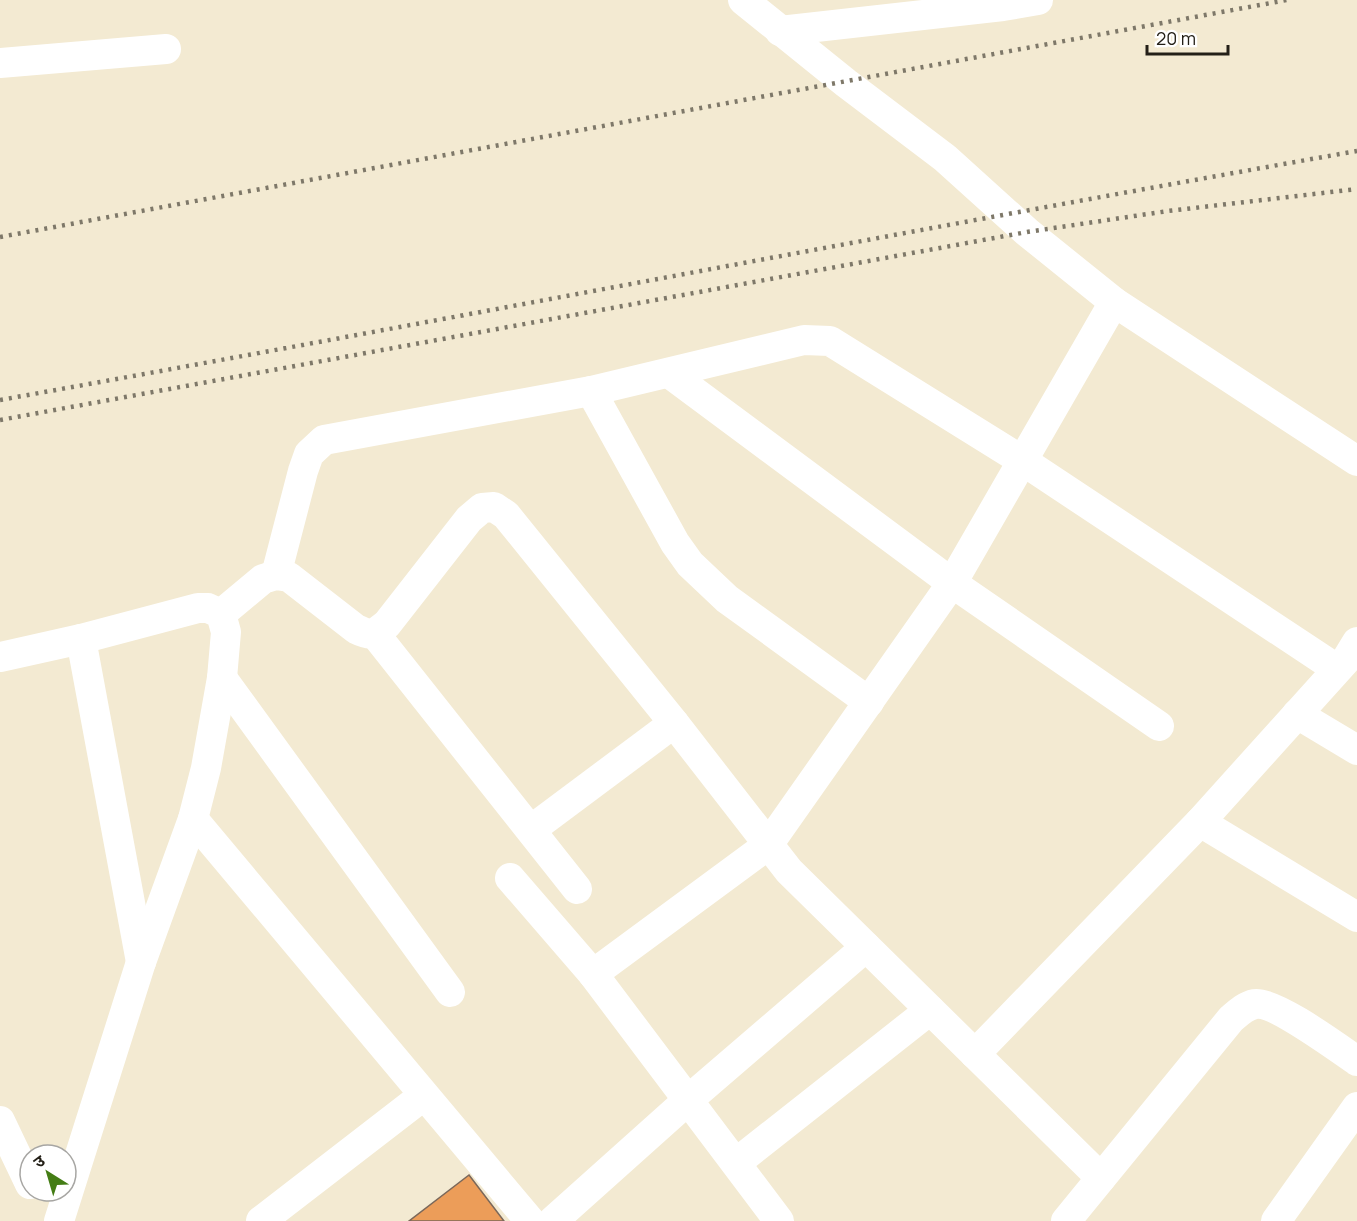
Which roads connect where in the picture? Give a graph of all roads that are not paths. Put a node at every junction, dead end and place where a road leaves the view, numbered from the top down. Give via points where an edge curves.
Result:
1 (743, 0) edge
2 (1038, 0) edge
3 (780, 31) junction
4 (166, 49) dead end
5 (0, 63) edge
6 (1114, 302) junction
7 (669, 373) junction
8 (591, 391) junction
9 (1023, 461) junction
10 (1357, 461) edge
11 (276, 575) junction
12 (952, 583) junction
13 (221, 614) junction
14 (375, 634) junction
15 (81, 639) junction
16 (1357, 642) edge
17 (0, 657) edge
18 (1337, 669) junction
19 (222, 678) junction
20 (869, 702) junction
21 (1297, 714) junction
22 (674, 723) junction
23 (1159, 726) dead end
24 (1357, 750) edge
25 (193, 819) junction
26 (1200, 822) junction
27 (531, 829) junction
28 (768, 844) junction
29 (510, 878) dead end
30 (577, 889) dead end
31 (1357, 917) edge
32 (866, 947) junction
33 (141, 962) junction
34 (593, 974) junction
35 (450, 992) dead end
36 (930, 1010) junction
37 (975, 1054) junction
38 (1357, 1061) edge
39 (423, 1096) junction
40 (687, 1101) junction
41 (1357, 1107) edge
42 (0, 1121) edge
43 (18, 1159) edge
44 (736, 1163) junction
45 (1101, 1178) junction
46 (41, 1203) edge
47 (51, 1221) edge
48 (59, 1221) edge
49 (261, 1221) edge
50 (530, 1221) edge
51 (554, 1221) edge
52 (779, 1221) edge
53 (1066, 1221) edge
54 (1276, 1221) edge

1 - 3 street
2 - 3 street
3 - 6 street via 945,158 1027,232
4 - 5 street
6 - 9 street
6 - 10 street
7 - 8 street
7 - 9 street via 804,340 830,341
7 - 12 street
8 - 11 street via 324,440 309,454
8 - 20 street via 690,564 728,598
9 - 12 street
9 - 18 street
11 - 13 street via 263,579
11 - 14 street via 290,577 356,629
12 - 20 street
12 - 23 street
13 - 15 street via 198,608
13 - 19 street via 226,632
14 - 22 street via 469,519 482,508 494,507 506,515
14 - 27 street
15 - 17 street
15 - 33 street
16 - 18 street
18 - 21 street
19 - 25 street
19 - 35 street
20 - 28 street
21 - 24 street
21 - 26 street
22 - 27 street
22 - 28 street
25 - 33 street
25 - 39 street
26 - 31 street
26 - 37 street
27 - 30 street
28 - 32 street via 789,871
28 - 34 street
29 - 34 street
32 - 36 street
32 - 40 street
33 - 48 street
34 - 40 street
36 - 37 street
36 - 44 street
37 - 45 street
38 - 45 street via 1274,1007 1256,1004 1243,1009
39 - 49 street
39 - 50 street
40 - 44 street
40 - 51 street
41 - 54 street
42 - 43 street
44 - 52 street
45 - 53 street
46 - 47 street

